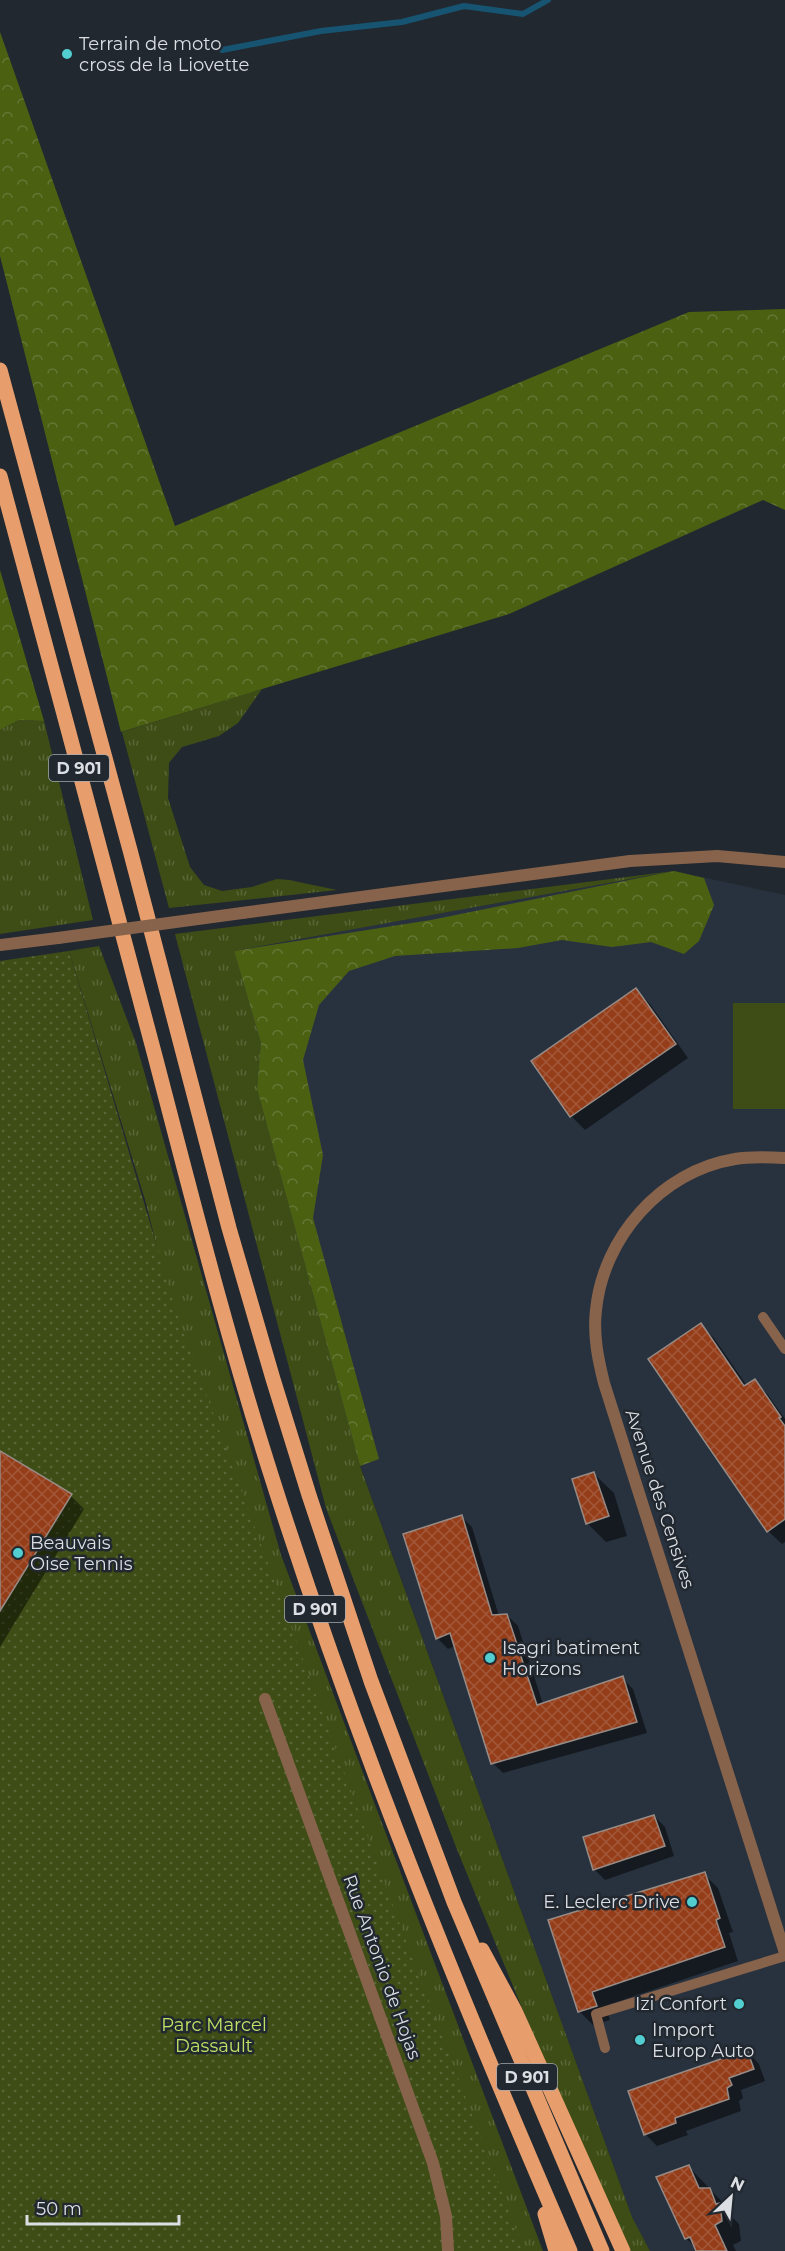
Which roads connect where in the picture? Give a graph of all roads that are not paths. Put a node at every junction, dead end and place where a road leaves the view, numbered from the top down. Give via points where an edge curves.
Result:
1 (0, 370) edge
2 (0, 476) edge
3 (785, 862) edge
4 (0, 945) edge
5 (785, 1158) edge
6 (764, 1317) dead end
7 (785, 1349) edge
8 (266, 1699) dead end
9 (454, 1902) junction
10 (785, 1955) edge
11 (605, 2048) dead end
12 (522, 2140) junction
13 (448, 2251) edge
14 (556, 2251) edge
15 (570, 2251) edge
16 (602, 2251) edge
17 (623, 2251) edge

1 - 9 main road, D 901 via 269,1368 345,1606
2 - 12 main road, D 901 via 194,1204 272,1478 393,1824
3 - 4 street, bridge via 717,856 630,861
5 - 10 street, Avenue des Censives via 742,1158 704,1167 672,1185 645,1207 606,1265 595,1331 604,1383
6 - 7 lane
8 - 13 street, Rue Antonio de Hojas via 433,2163 446,2216
9 - 16 main road, D 901
9 - 17 main road via 515,2011
10 - 11 lane via 596,2014
12 - 14 main road
12 - 15 main road, D 901

